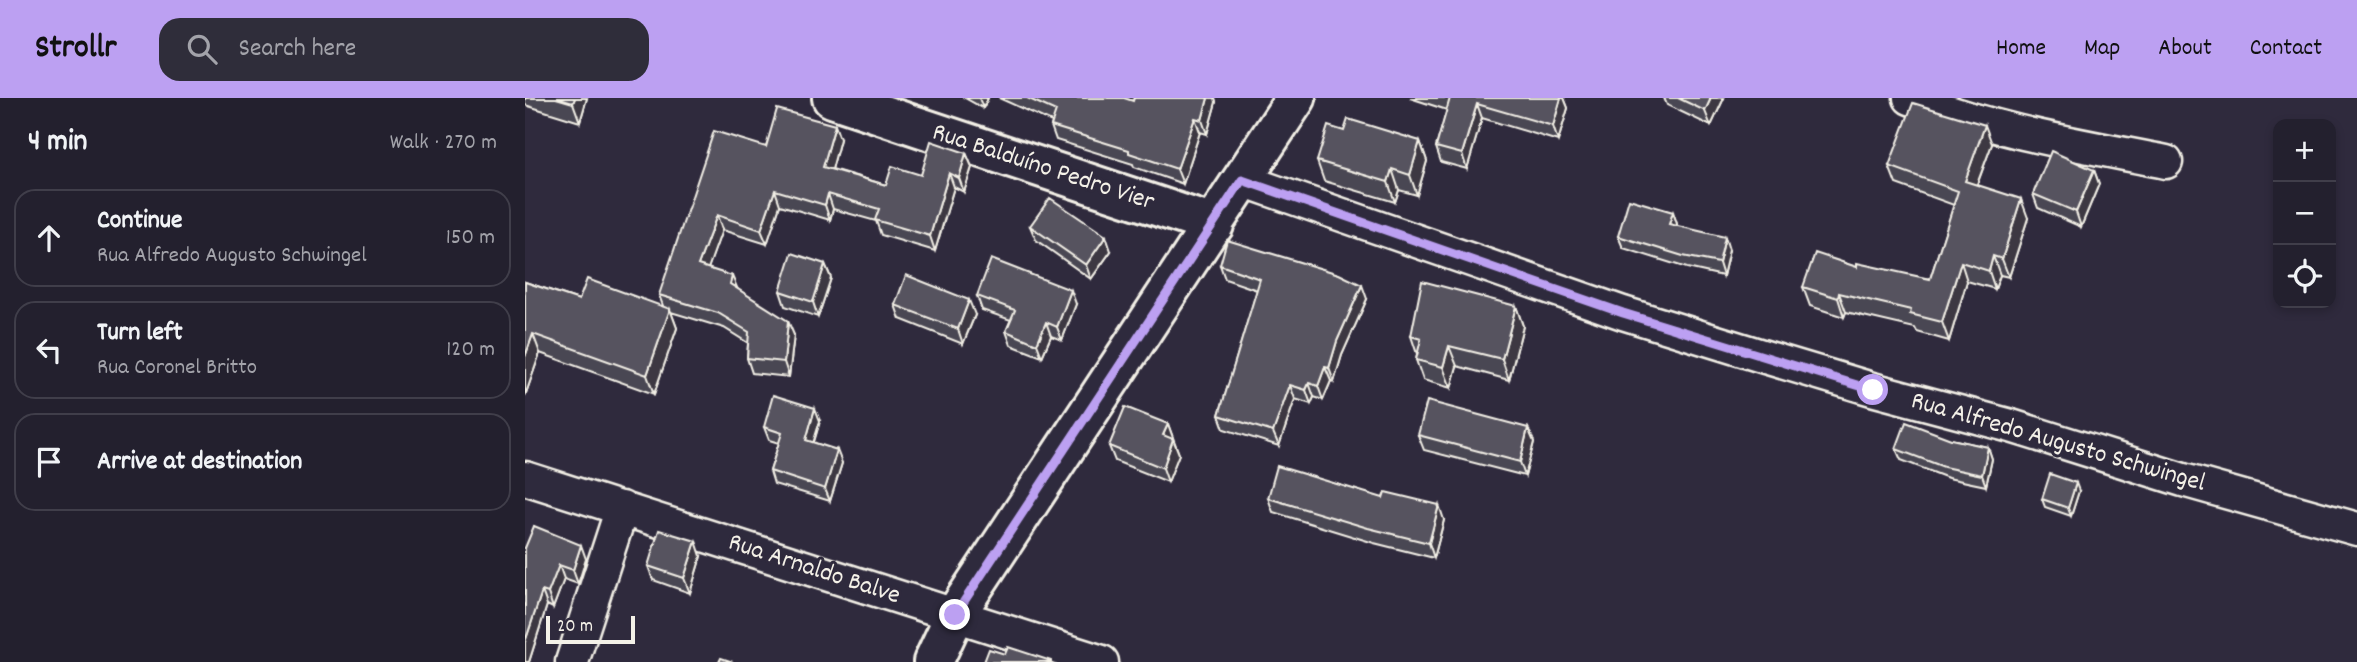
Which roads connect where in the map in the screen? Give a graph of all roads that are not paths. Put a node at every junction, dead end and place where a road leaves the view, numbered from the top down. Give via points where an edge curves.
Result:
1 (832, 98) edge
2 (1296, 98) edge
3 (1910, 98) edge
4 (2166, 162) dead end
5 (1242, 180) junction
6 (1214, 225) junction
7 (525, 478) edge
8 (622, 508) junction
9 (2357, 529) edge
10 (955, 615) junction
11 (572, 662) edge
12 (933, 662) edge
13 (1102, 662) edge

1 - 6 main road, Rua Balduíno Pedro Vier
2 - 5 main road
3 - 4 street via 1947,113
5 - 6 main road
5 - 9 street, Rua Alfredo Augusto Schwingel via 1623,313
6 - 10 main road
7 - 8 street, Rua Arnaldo Balve
8 - 10 street, Rua Arnaldo Balve
8 - 11 street
10 - 12 main road
10 - 13 street, Rua Arnaldo Balve

